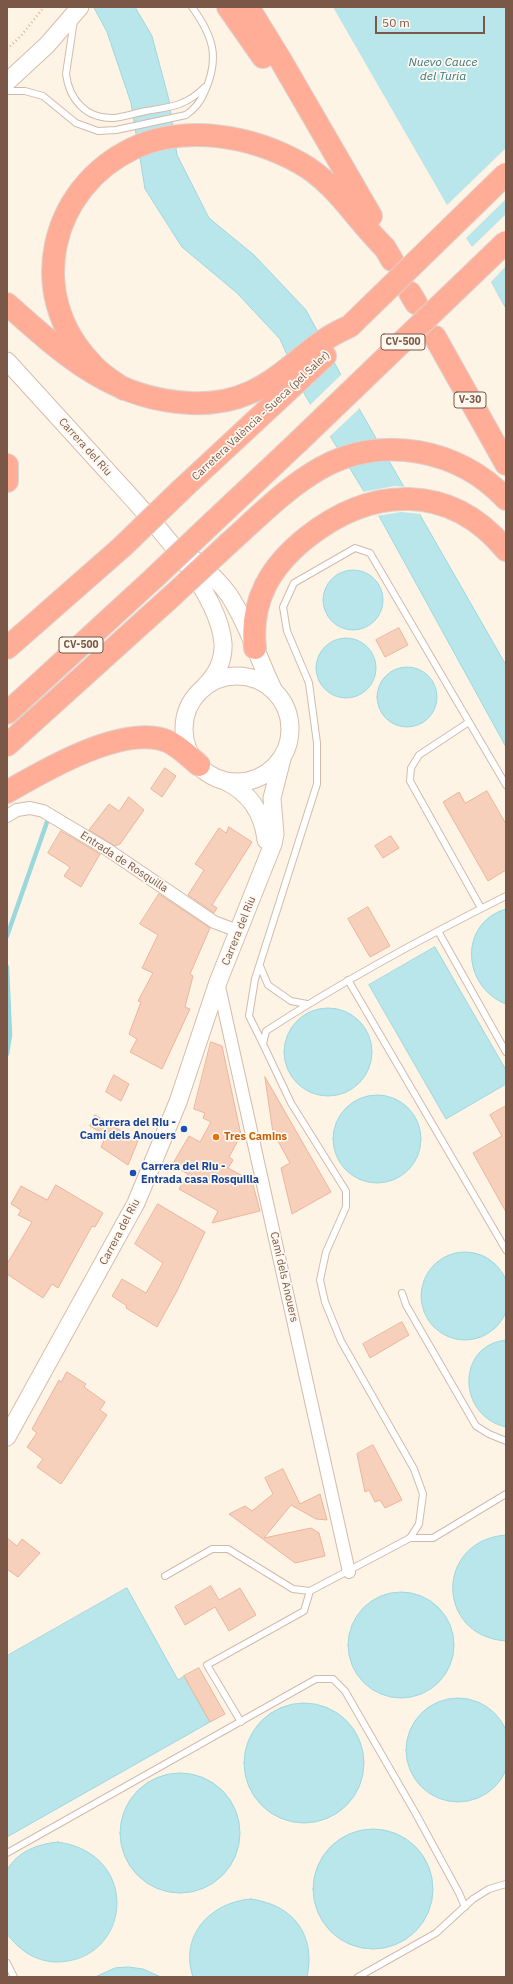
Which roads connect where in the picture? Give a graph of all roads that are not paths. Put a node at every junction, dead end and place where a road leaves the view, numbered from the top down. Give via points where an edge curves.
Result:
1 (192, 7) edge
2 (228, 7) edge
3 (248, 7) edge
4 (77, 10) edge
5 (9, 82) edge
6 (208, 84) junction
7 (344, 168) junction
8 (506, 174) edge
9 (506, 242) edge
10 (7, 304) edge
11 (350, 326) junction
12 (435, 336) dead end
13 (7, 361) edge
14 (124, 389) junction
15 (506, 464) edge
16 (7, 465) edge
17 (7, 481) edge
18 (506, 498) edge
19 (162, 532) junction
20 (506, 550) edge
21 (7, 648) edge
22 (255, 648) junction
23 (205, 686) junction
24 (274, 691) junction
25 (7, 713) edge
26 (469, 722) junction
27 (7, 745) edge
28 (283, 755) junction
29 (199, 765) junction
30 (222, 779) junction
31 (506, 785) edge
32 (7, 792) edge
33 (7, 816) edge
34 (267, 858) junction
35 (506, 896) edge
36 (481, 908) junction
37 (238, 931) junction
38 (438, 931) junction
39 (260, 966) junction
40 (348, 980) junction
41 (218, 982) junction
42 (307, 1004) junction
43 (263, 1044) junction
44 (506, 1052) edge
45 (506, 1250) edge
46 (402, 1293) dead end
47 (7, 1437) edge
48 (506, 1441) edge
49 (506, 1494) edge
50 (410, 1538) junction
51 (349, 1572) junction
52 (165, 1576) dead end
53 (310, 1591) junction
54 (241, 1722) junction
55 (7, 1853) edge
56 (506, 1884) edge
57 (465, 1907) junction
58 (7, 1964) edge
59 (14, 1977) edge
60 (358, 1977) edge

1 - 6 lane via 204,26 213,52 214,65
2 - 7 highway
3 - 7 highway
4 - 5 street via 47,45
4 - 6 lane via 66,74 70,92 89,113 114,118 174,106 194,98
5 - 6 lane via 25,91 43,96 76,123 90,130 102,131 174,118 192,112
7 - 14 highway via 380,232 388,254 340,196 302,164 254,143 221,137 191,136 146,144 109,163 86,184 67,212 56,242 54,292 59,310 79,348 90,363
8 - 11 highway, Carretera València - Sueca (pel Saler), bridge
9 - 25 highway, CV-500, bridge via 154,578
10 - 14 highway via 67,356 94,375
11 - 14 highway via 326,339 282,374 250,393 236,398 206,403 165,401
11 - 21 highway, Carretera València - Sueca (pel Saler), bridge via 334,348 276,403 122,547
12 - 15 highway, V-30
13 - 19 street, Carrera del Riu
16 - 17 highway
18 - 27 highway, bridge via 483,478 457,463 410,450 378,450 334,462 291,488
19 - 22 street, Carrera del Riu via 221,585 239,613
19 - 23 street, Carrera del Riu via 200,586 219,626 222,641 221,659 213,678
20 - 22 highway via 485,528 472,519 433,502 388,500 359,506 313,532 293,549 273,572 265,583 256,609 253,624
22 - 24 street, Carrera del Riu
23 - 24 street via 217,679 240,676 264,683
23 - 29 street via 189,705 184,730 186,742
24 - 28 street via 283,702 290,729
26 - 31 lane
26 - 36 lane via 419,755 411,768 410,781
26 - 39 lane via 370,554 355,548 294,583 283,607 286,631 308,683 317,743 317,784
28 - 30 street via 274,767 256,778 235,781
28 - 34 street, Carrera del Riu via 272,798 275,834
29 - 30 street via 209,774
29 - 32 highway via 179,748 167,742 149,737 131,738 86,752
30 - 34 street, Carrera del Riu via 242,791 257,808 265,829
33 - 37 street, Entrada de Rosquilla via 17,810 30,808 44,811 108,850 214,922
34 - 37 street, Carrera del Riu
35 - 36 lane
36 - 38 lane
37 - 41 street, Carrera del Riu
38 - 40 lane
38 - 44 lane
39 - 42 lane via 268,986 291,1001
39 - 43 lane via 255,979 249,1016
40 - 42 lane
40 - 45 lane
41 - 47 street, Carrera del Riu via 178,1102 136,1203
41 - 51 street, Camí dels Anouers
42 - 43 lane via 266,1031
43 - 50 lane via 291,1103 346,1191 346,1207 326,1252 320,1280 325,1302 341,1341 414,1469 423,1494 419,1524
46 - 48 lane via 406,1305 476,1426
49 - 50 lane via 433,1538
50 - 51 lane
51 - 53 lane
52 - 53 lane via 212,1550 228,1549 293,1589
53 - 54 lane via 304,1611 207,1665
54 - 55 lane
54 - 57 lane via 316,1679 333,1679 345,1691 416,1814
56 - 57 lane via 489,1889
57 - 60 lane via 436,1933
58 - 59 lane

